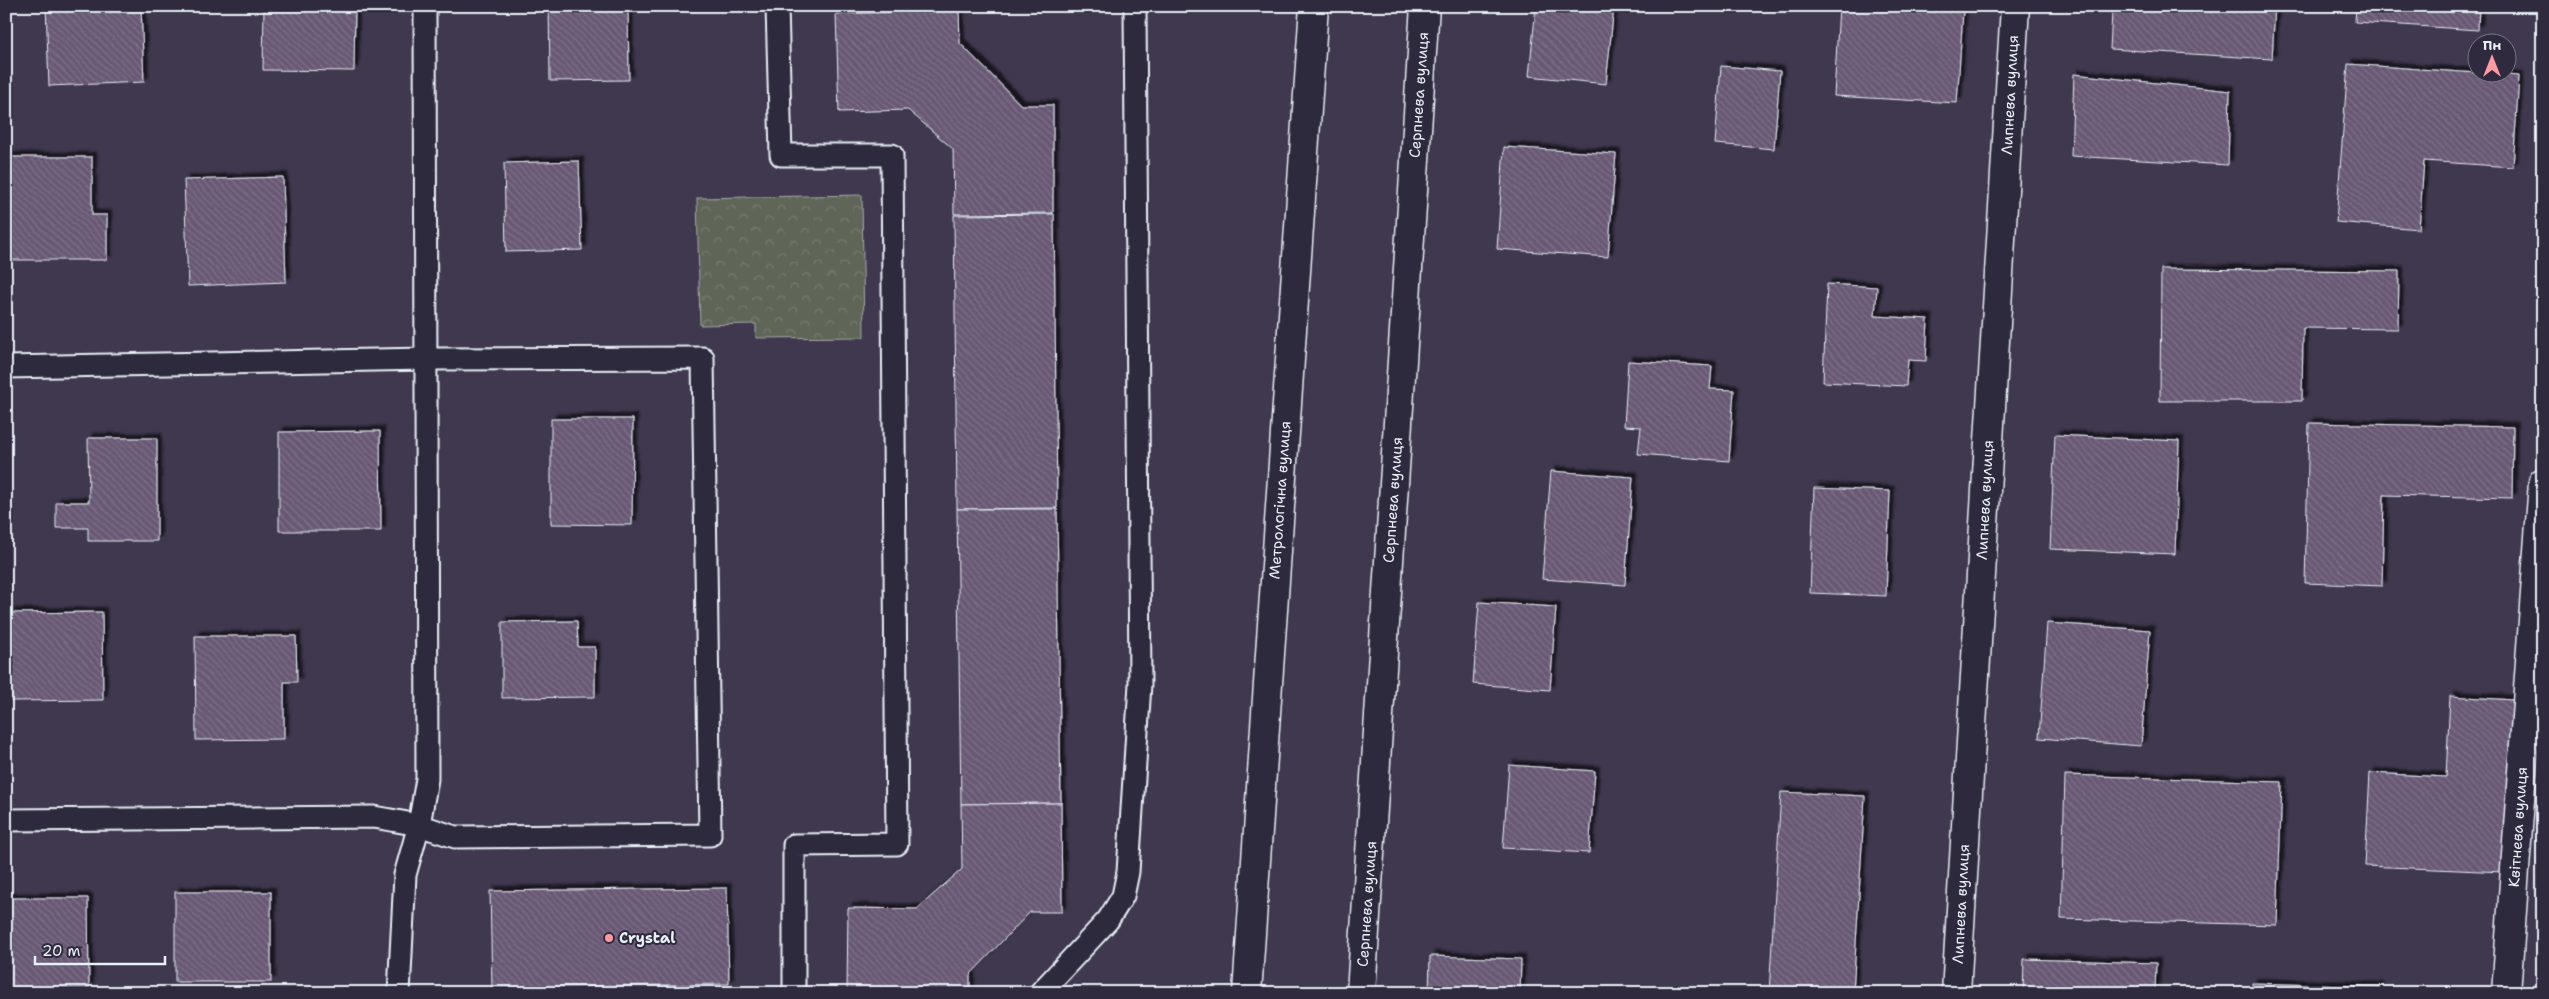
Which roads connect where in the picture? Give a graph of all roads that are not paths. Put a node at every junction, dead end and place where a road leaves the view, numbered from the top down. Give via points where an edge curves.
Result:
1 (425, 6) edge
2 (778, 6) edge
3 (1135, 6) edge
4 (1314, 6) edge
5 (1425, 6) edge
6 (2015, 6) edge
7 (426, 359) junction
8 (6, 367) edge
9 (2543, 482) edge
10 (6, 820) edge
11 (419, 825) junction
12 (399, 993) edge
13 (794, 993) edge
14 (1040, 993) edge
15 (1247, 993) edge
16 (1361, 993) edge
17 (1956, 993) edge
18 (2506, 993) edge

1 - 7 lane
2 - 13 lane via 781,155 892,154 897,844 794,845
3 - 14 lane via 1140,684 1128,872 1123,896 1108,920
4 - 15 street, Метрологічна вулиця
5 - 16 street, Серпнева вулиця
6 - 17 street, Липнева вулиця
7 - 8 lane
7 - 11 lane via 427,779
7 - 11 lane via 702,358 710,835 455,837
9 - 18 street, Квітнева вулиця
10 - 11 lane via 374,817
11 - 12 lane via 405,875

